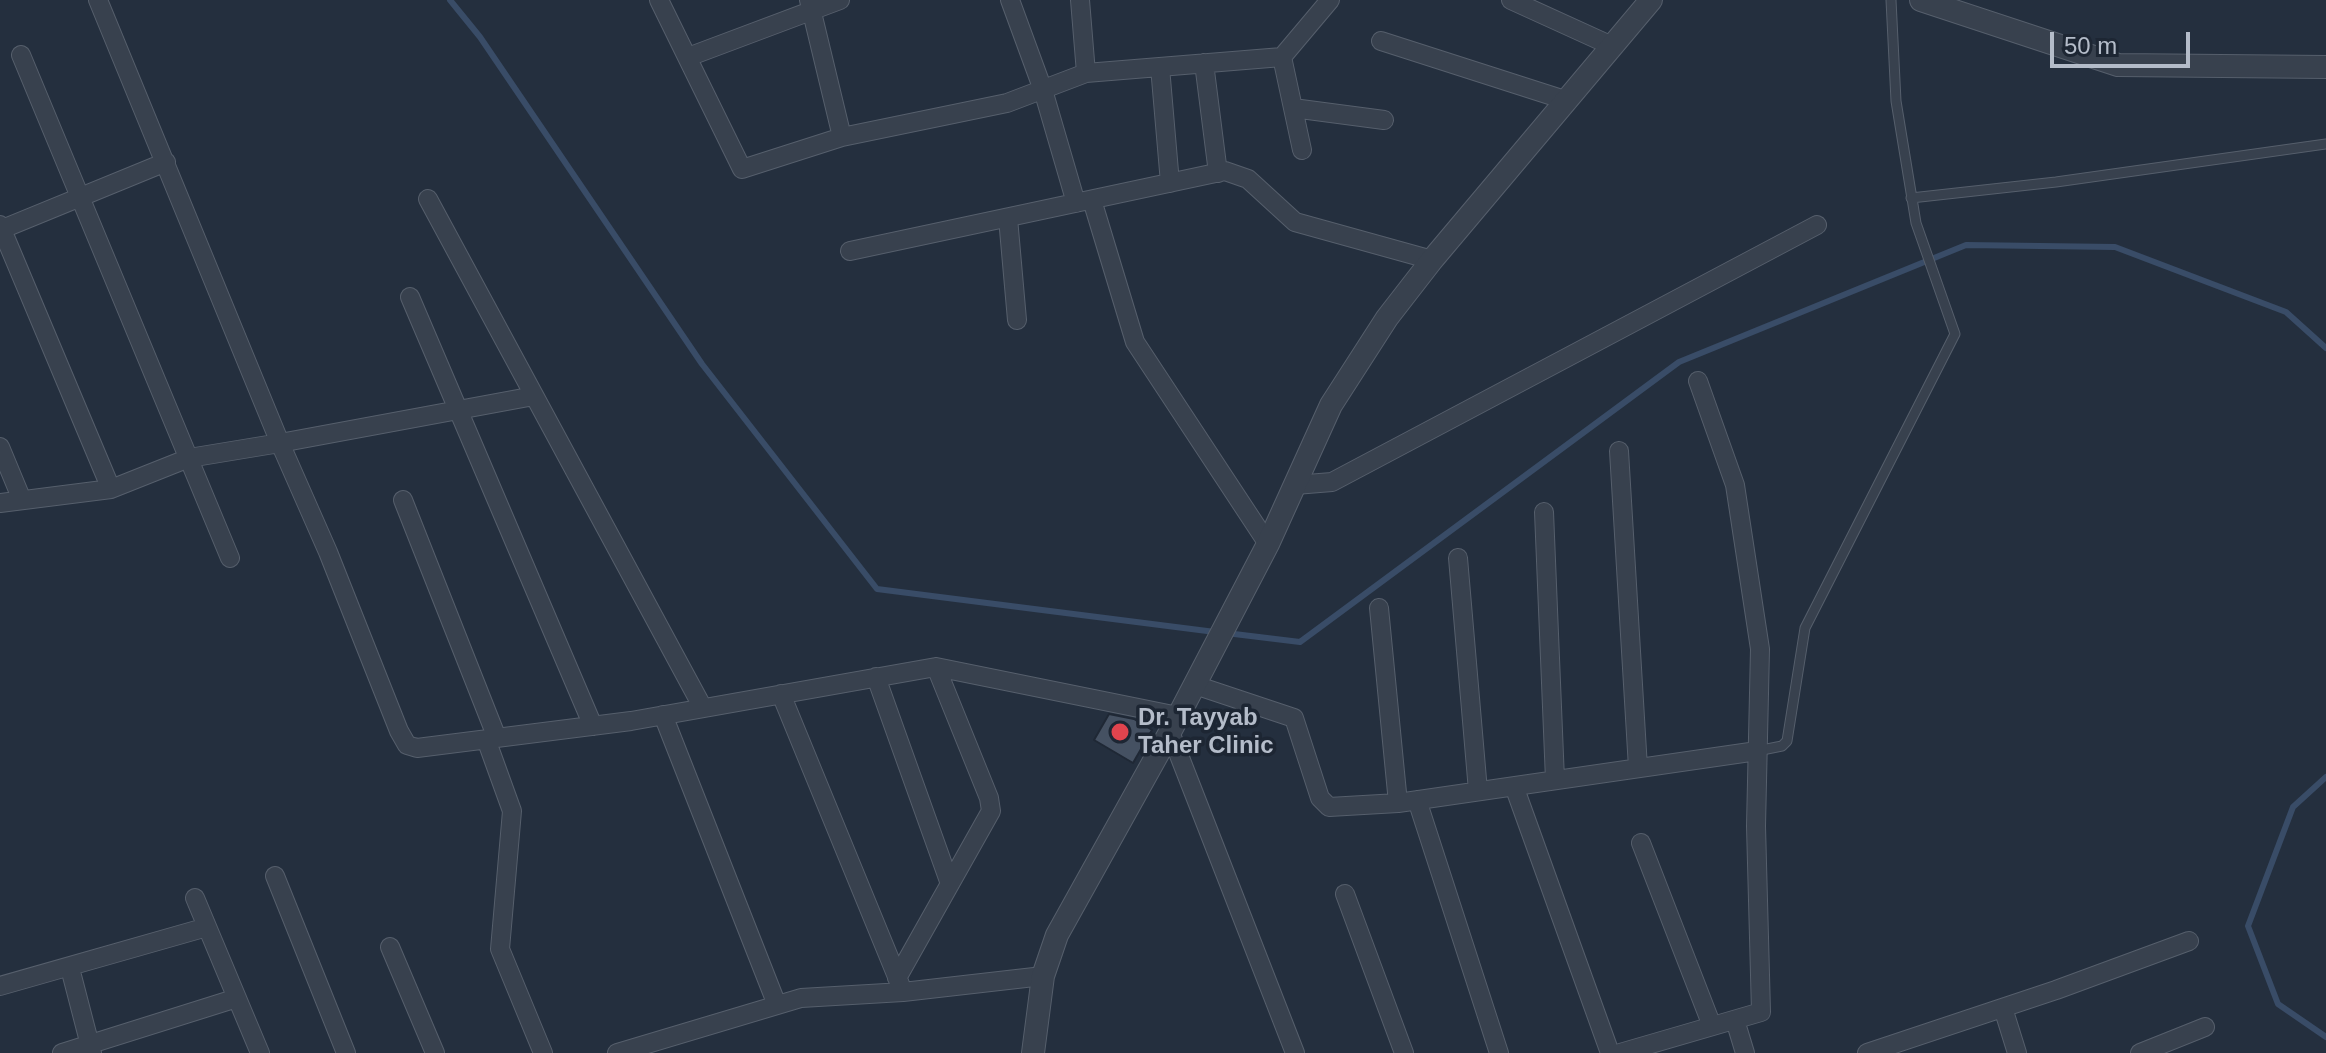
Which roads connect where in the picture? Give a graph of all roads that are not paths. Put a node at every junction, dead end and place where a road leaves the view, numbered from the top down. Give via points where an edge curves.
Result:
1 (98, 0) edge
2 (659, 0) edge
3 (840, 0) edge
4 (1010, 0) edge
5 (1080, 0) edge
6 (1330, 0) edge
7 (1511, 0) edge
8 (1651, 0) edge
9 (1891, 0) edge
10 (1921, 0) edge
11 (810, 6) edge
12 (1381, 41) dead end
13 (1612, 46) junction
14 (21, 55) dead end
15 (688, 57) junction
16 (1282, 57) junction
17 (1204, 63) junction
18 (1160, 67) junction
19 (2326, 67) edge
20 (1086, 73) junction
21 (1043, 90) junction
22 (1568, 101) junction
23 (1293, 108) junction
24 (1384, 120) dead end
25 (842, 137) junction
26 (2326, 144) edge
27 (1302, 150) dead end
28 (166, 162) junction
29 (1218, 173) junction
30 (1170, 183) junction
31 (81, 196) junction
32 (1911, 198) junction
33 (428, 199) dead end
34 (1084, 202) junction
35 (1008, 218) junction
36 (1817, 225) dead end
37 (1, 228) edge
38 (850, 251) dead end
39 (1432, 260) junction
40 (410, 297) dead end
41 (1017, 320) dead end
42 (1698, 381) dead end
43 (534, 396) junction
44 (458, 410) junction
45 (280, 443) junction
46 (0, 447) edge
47 (1619, 451) dead end
48 (189, 458) junction
49 (1295, 485) junction
50 (111, 489) junction
51 (22, 500) junction
52 (403, 500) dead end
53 (0, 503) edge
54 (1544, 512) dead end
55 (1268, 544) junction
56 (230, 558) dead end
57 (1458, 558) dead end
58 (1379, 608) dead end
59 (936, 667) junction
60 (876, 677) junction
61 (1195, 685) junction
62 (781, 694) junction
63 (703, 708) junction
64 (663, 715) junction
65 (1174, 724) junction
66 (593, 726) junction
67 (492, 739) junction
68 (1757, 751) junction
69 (1638, 768) junction
70 (1555, 780) junction
71 (1514, 786) junction
72 (1478, 791) junction
73 (1417, 800) junction
74 (1398, 803) junction
75 (1641, 843) dead end
76 (275, 876) dead end
77 (950, 884) junction
78 (1345, 894) dead end
79 (195, 898) dead end
80 (207, 927) junction
81 (2189, 941) dead end
82 (390, 947) dead end
83 (70, 968) junction
84 (1043, 976) junction
85 (900, 985) junction
86 (0, 986) edge
87 (237, 998) junction
88 (777, 1005) junction
89 (2003, 1008) junction
90 (1735, 1020) junction
91 (1712, 1026) junction
92 (2205, 1027) dead end
93 (1924, 1044) edge
94 (91, 1049) edge
95 (62, 1053) edge
96 (260, 1053) edge
97 (346, 1053) edge
98 (435, 1053) edge
99 (543, 1053) edge
100 (617, 1053) edge
101 (1033, 1053) edge
102 (1295, 1053) edge
103 (1404, 1053) edge
104 (1499, 1053) edge
105 (1610, 1053) edge
106 (1620, 1053) edge
107 (1745, 1053) edge
108 (1867, 1053) edge
109 (2017, 1053) edge
110 (2140, 1053) edge

1 - 28 street
2 - 15 street
3 - 11 street
4 - 21 street
5 - 20 street
6 - 16 street
7 - 13 street
8 - 13 street
9 - 32 lane via 1896,101
10 - 19 street via 2118,65
11 - 15 street
11 - 25 street
12 - 22 street
13 - 22 street
14 - 31 street
15 - 25 street via 742,169
16 - 17 street
16 - 23 street
17 - 18 street
17 - 29 street
18 - 20 street
18 - 30 street
20 - 21 street
21 - 25 street via 1007,103
21 - 34 street
22 - 39 street
23 - 24 street
23 - 27 street
26 - 32 lane
28 - 31 street
28 - 45 street
29 - 30 street
29 - 39 street via 1248,179 1295,222
30 - 34 street
31 - 37 street
31 - 48 street
32 - 68 lane via 1932,273 1952,319 1953,340 1805,628 1787,741
33 - 43 street
34 - 35 street
34 - 55 street via 1135,342
35 - 38 street
35 - 41 street
36 - 49 street via 1332,482
37 - 50 street
39 - 49 street via 1331,405
40 - 44 street
42 - 68 street via 1735,485 1760,649
43 - 44 street
43 - 63 street
44 - 45 street
44 - 66 street
45 - 48 street
45 - 67 street via 407,745
46 - 51 street
47 - 69 street
48 - 50 street
48 - 56 street
49 - 55 street
50 - 51 street
51 - 53 street
52 - 67 street
54 - 70 street
55 - 61 street
57 - 72 street
58 - 74 street
59 - 60 street
59 - 65 street
59 - 77 street via 991,804
60 - 62 street
60 - 77 street
61 - 65 street
61 - 74 street via 1294,718 1325,805
62 - 63 street
62 - 85 street
63 - 64 street
64 - 66 street
64 - 88 street
65 - 84 street via 1057,935
65 - 102 street
66 - 67 street
67 - 99 street via 512,811 500,949
68 - 69 street
68 - 90 street via 1761,1012
69 - 70 street
70 - 71 street
71 - 72 street
71 - 105 street
72 - 73 street
73 - 74 street
73 - 104 street
75 - 91 street
76 - 97 street
77 - 85 street
78 - 103 street
79 - 80 street
80 - 83 street
80 - 87 street
81 - 89 street
82 - 98 street
83 - 86 street
83 - 94 street
84 - 85 street
84 - 101 street
85 - 88 street
87 - 94 street
87 - 96 street
88 - 100 street
89 - 93 street
89 - 109 street
90 - 91 street
90 - 107 street
91 - 106 street
92 - 110 street
93 - 108 street
94 - 95 street

